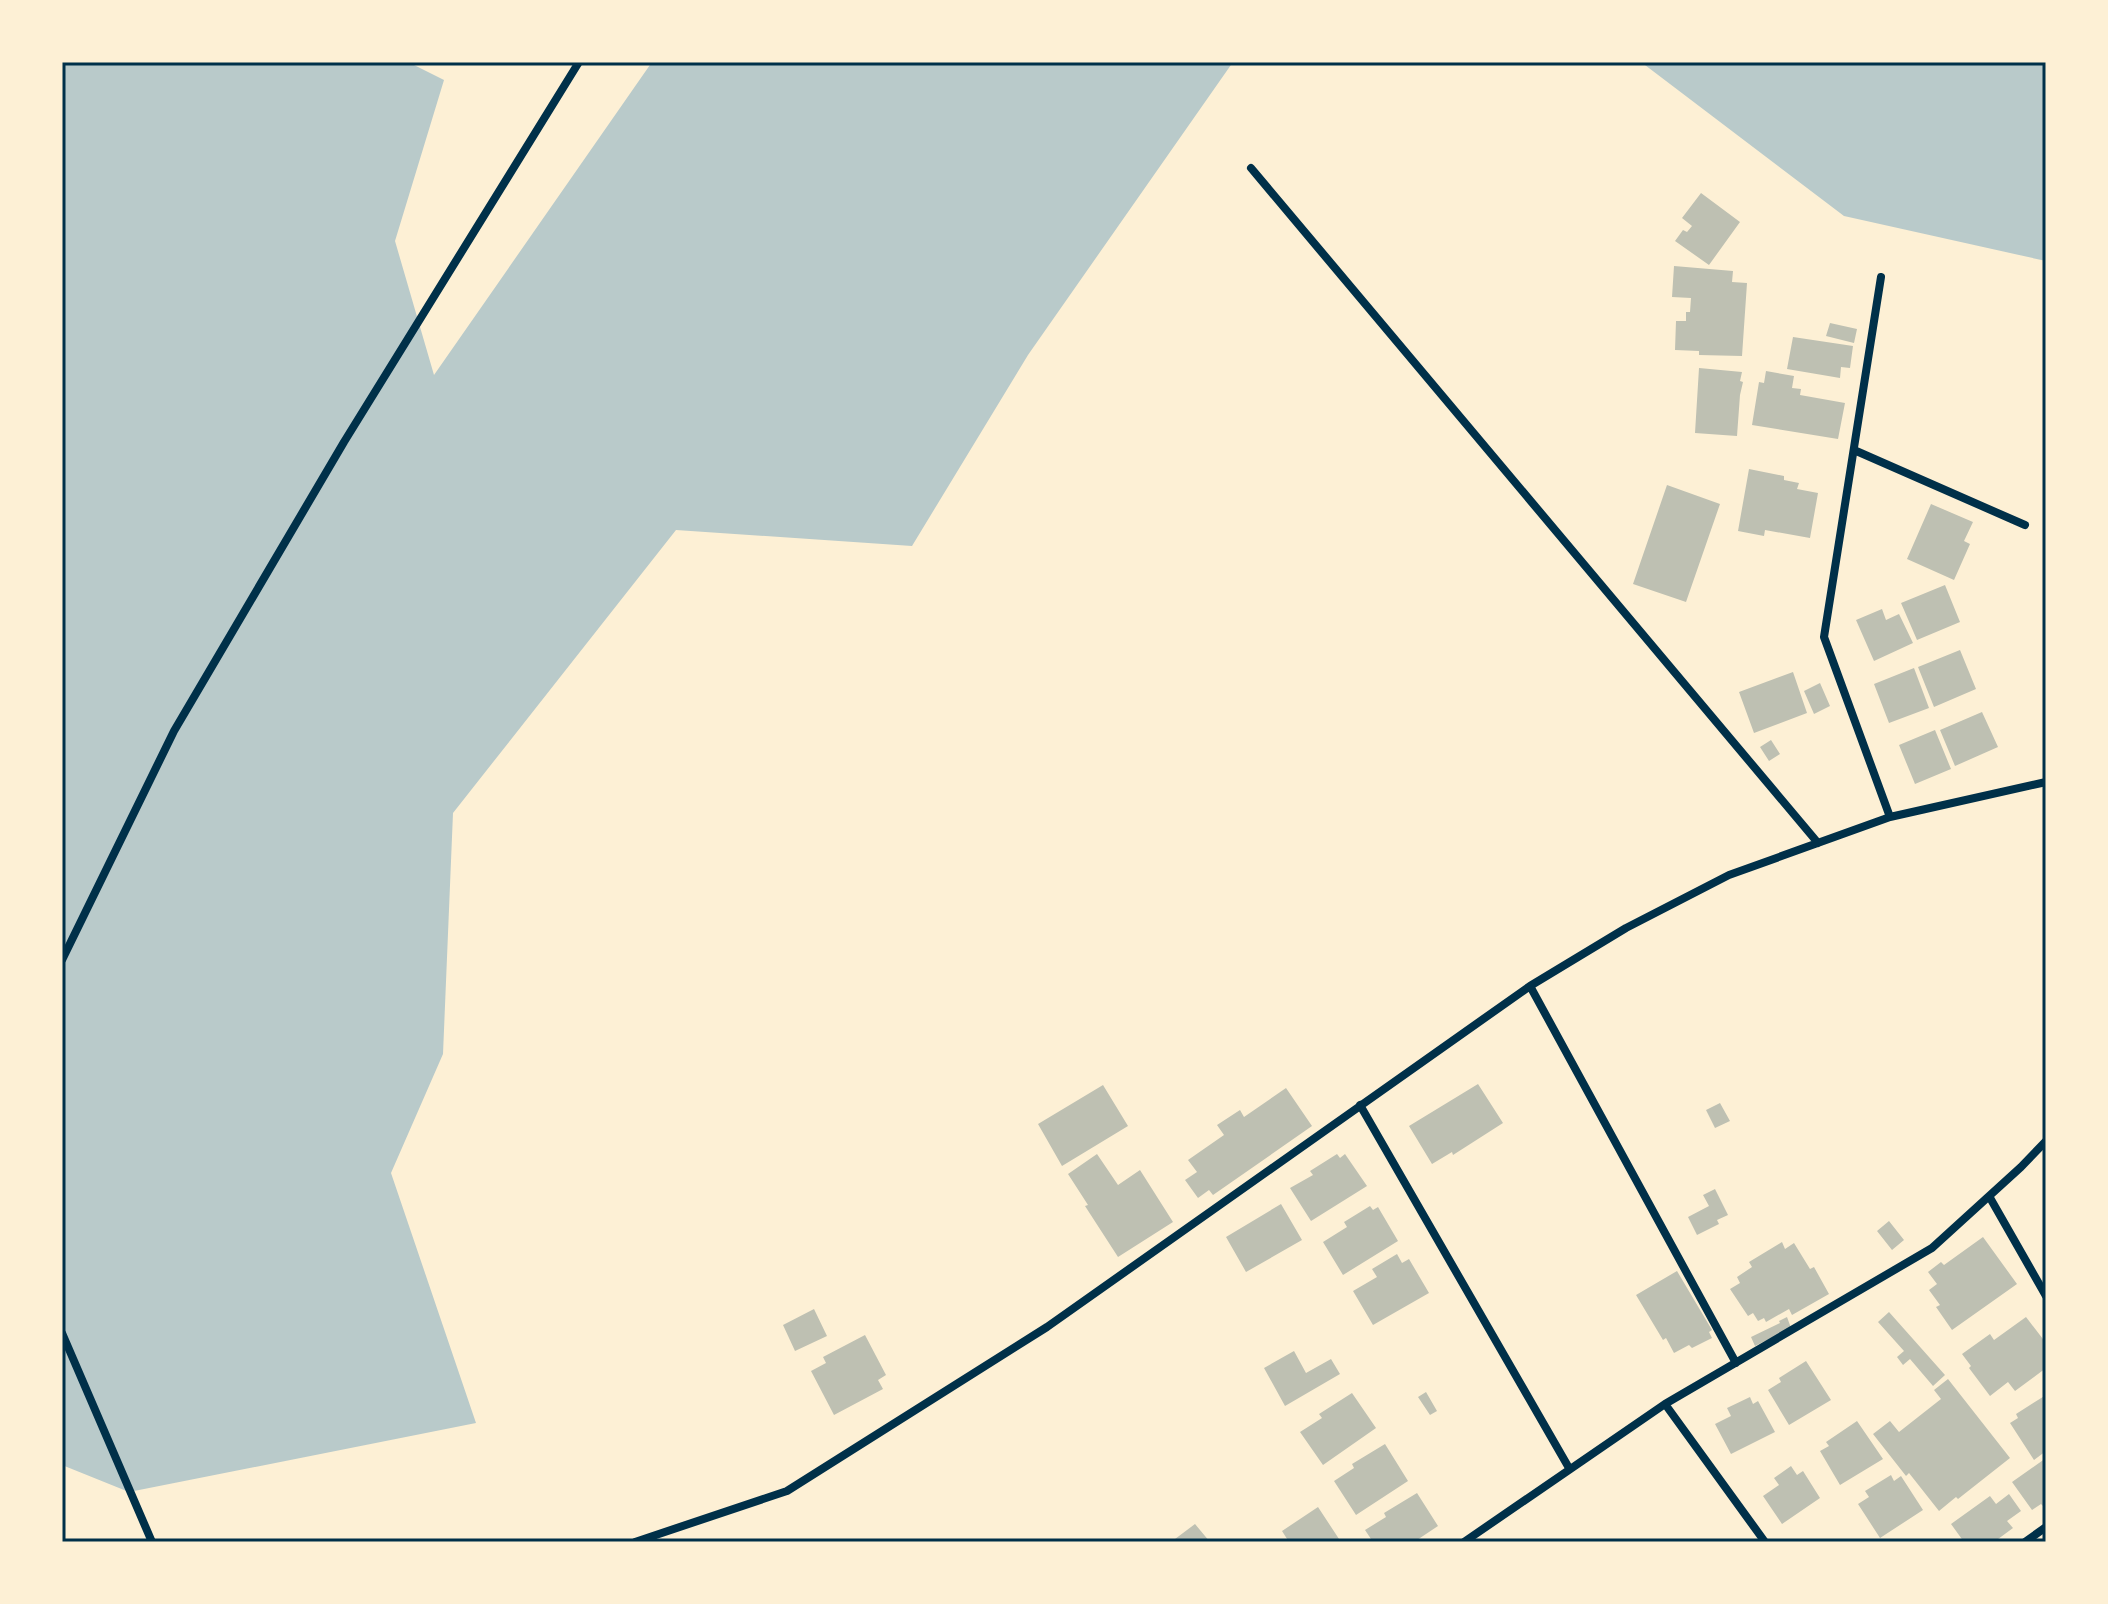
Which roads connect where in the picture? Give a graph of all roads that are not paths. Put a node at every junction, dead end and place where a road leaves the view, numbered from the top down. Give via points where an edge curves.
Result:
1 (579, 62) edge
2 (1251, 168) dead end
3 (1881, 277) dead end
4 (1854, 450) junction
5 (2025, 525) dead end
6 (2046, 782) edge
7 (1890, 817) junction
8 (1818, 843) junction
9 (62, 960) edge
10 (1530, 986) junction
11 (1360, 1105) junction
12 (2046, 1141) edge
13 (1989, 1196) junction
14 (2046, 1296) edge
15 (62, 1333) edge
16 (1736, 1363) junction
17 (1665, 1404) junction
18 (1569, 1468) junction
19 (2046, 1527) edge
20 (152, 1542) edge
21 (635, 1542) edge
22 (1464, 1542) edge
23 (1765, 1542) edge
24 (2025, 1542) edge

1 - 9 street via 344,442 174,731
2 - 8 street
3 - 4 street
4 - 5 street
4 - 7 street via 1824,637
6 - 7 street
7 - 8 street
8 - 10 street via 1729,875
10 - 11 street
10 - 16 street
11 - 18 street
11 - 21 street via 1047,1327 787,1491
12 - 13 street
13 - 14 street
13 - 16 street via 1932,1248
15 - 20 street
16 - 17 street
17 - 18 street
17 - 23 street
18 - 22 street
19 - 24 street

